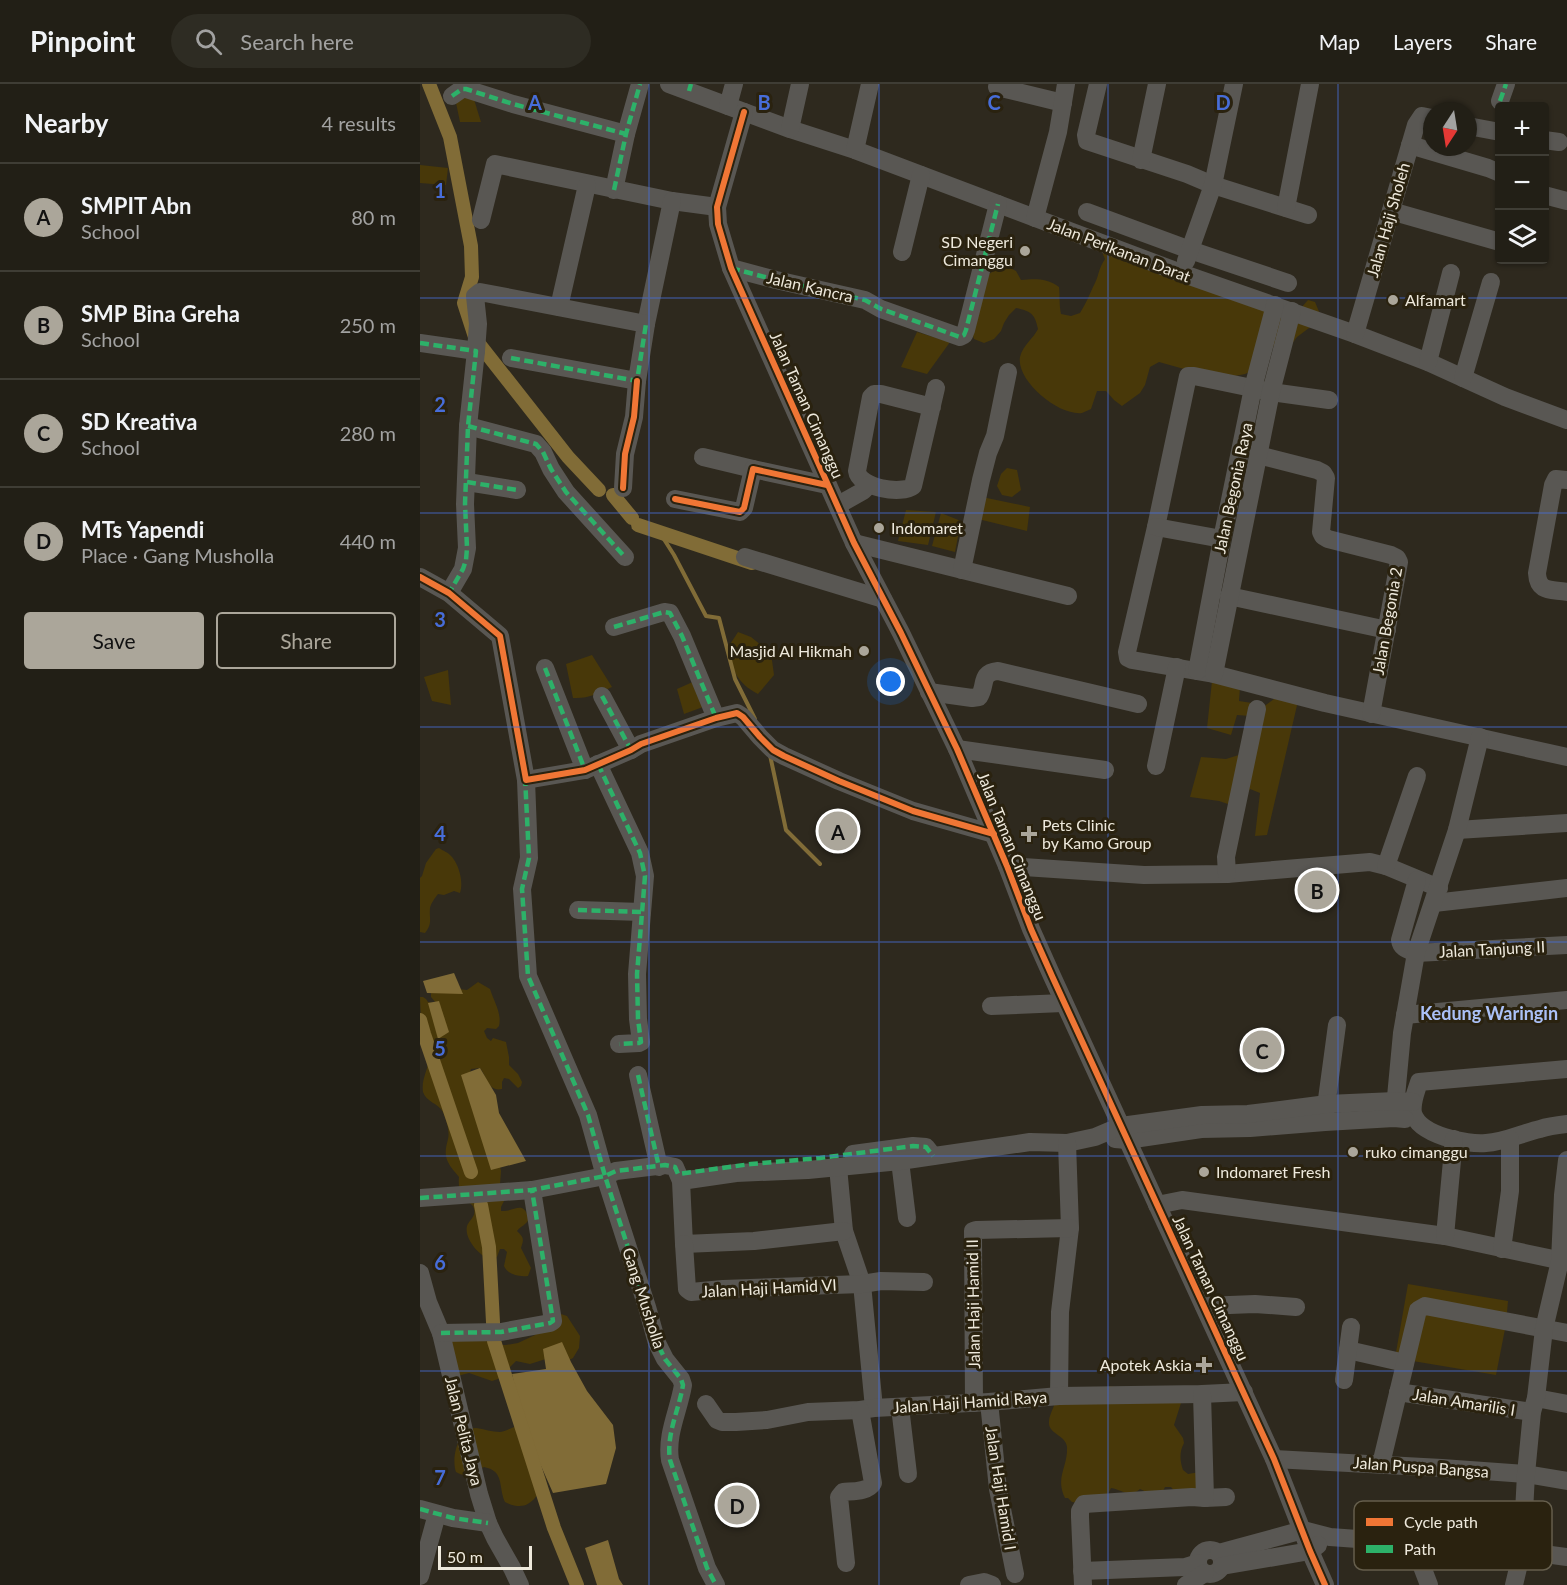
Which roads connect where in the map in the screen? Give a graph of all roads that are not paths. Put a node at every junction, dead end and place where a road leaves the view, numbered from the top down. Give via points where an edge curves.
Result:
1 (640, 84) edge
2 (669, 84) edge
3 (734, 84) edge
4 (800, 84) edge
5 (870, 84) edge
6 (1066, 84) edge
7 (1098, 84) edge
8 (1157, 84) edge
9 (1234, 84) edge
10 (1310, 84) edge
11 (690, 87) edge
12 (997, 87) dead end
13 (452, 96) dead end
14 (1063, 103) junction
15 (736, 109) junction
16 (1423, 116) edge
17 (1477, 128) edge
18 (790, 129) junction
19 (1495, 131) edge
20 (626, 134) junction
21 (1410, 146) junction
22 (855, 150) junction
23 (1141, 160) junction
24 (1495, 171) edge
25 (921, 175) junction
26 (587, 184) junction
27 (1213, 185) junction
28 (614, 190) junction
29 (1549, 196) edge
30 (672, 201) junction
31 (1567, 201) edge
32 (998, 204) junction
33 (717, 207) junction
34 (1287, 208) junction
35 (1391, 211) junction
36 (1088, 212) dead end
37 (1308, 215) dead end
38 (1035, 218) junction
39 (481, 220) dead end
40 (1495, 241) edge
41 (1191, 250) junction
42 (902, 252) dead end
43 (731, 268) junction
44 (1181, 273) junction
45 (1451, 273) dead end
46 (1491, 282) dead end
47 (1288, 283) dead end
48 (559, 307) junction
49 (1283, 308) junction
50 (646, 324) junction
51 (1354, 334) junction
52 (420, 343) edge
53 (476, 347) junction
54 (511, 358) dead end
55 (1428, 362) junction
56 (1008, 372) dead end
57 (1463, 378) junction
58 (637, 381) junction
59 (936, 388) dead end
60 (1262, 390) junction
61 (1329, 400) dead end
62 (932, 407) junction
63 (1567, 420) edge
64 (468, 426) junction
65 (1258, 455) junction
66 (703, 457) dead end
67 (753, 469) junction
68 (1567, 480) edge
69 (467, 482) junction
70 (827, 485) junction
71 (869, 485) junction
72 (623, 488) dead end
73 (517, 490) dead end
74 (675, 499) dead end
75 (838, 505) junction
76 (1156, 527) junction
77 (1222, 539) junction
78 (854, 543) junction
79 (625, 557) dead end
80 (745, 557) dead end
81 (962, 570) junction
82 (420, 577) edge
83 (1567, 592) edge
84 (449, 593) junction
85 (1068, 596) dead end
86 (1229, 596) junction
87 (883, 599) junction
88 (614, 627) dead end
89 (1387, 630) junction
90 (1177, 667) junction
91 (545, 668) dead end
92 (1205, 673) junction
93 (929, 692) junction
94 (602, 696) dead end
95 (1138, 704) dead end
96 (1257, 709) dead end
97 (1371, 714) junction
98 (716, 718) junction
99 (1480, 737) junction
100 (957, 748) junction
101 (631, 750) junction
102 (1567, 757) edge
103 (1156, 766) dead end
104 (592, 767) junction
105 (1105, 770) dead end
106 (1417, 776) dead end
107 (526, 780) junction
108 (1567, 823) edge
109 (1457, 830) junction
110 (994, 834) junction
111 (1007, 866) junction
112 (1386, 866) junction
113 (1227, 874) junction
114 (1417, 879) junction
115 (1567, 888) edge
116 (1436, 896) junction
117 (578, 910) dead end
118 (642, 912) junction
119 (1567, 945) edge
120 (1416, 953) junction
121 (1567, 1000) edge
122 (1064, 1003) junction
123 (990, 1006) dead end
124 (1405, 1015) junction
125 (1337, 1026) dead end
126 (619, 1044) dead end
127 (1567, 1070) edge
128 (639, 1075) dead end
129 (1398, 1081) junction
130 (1419, 1082) junction
131 (1404, 1110) junction
132 (1326, 1113) junction
133 (1567, 1124) edge
134 (1124, 1133) junction
135 (1510, 1138) junction
136 (1454, 1139) junction
137 (1067, 1143) junction
138 (933, 1156) junction
139 (1567, 1160) edge
140 (900, 1161) junction
141 (659, 1167) junction
142 (838, 1167) junction
143 (605, 1176) junction
144 (680, 1177) junction
145 (532, 1190) junction
146 (1565, 1196) edge
147 (420, 1198) edge
148 (1157, 1205) junction
149 (907, 1218) dead end
150 (1070, 1228) junction
151 (844, 1231) junction
152 (1444, 1236) junction
153 (684, 1244) junction
154 (1502, 1249) junction
155 (1563, 1261) edge
156 (420, 1272) edge
157 (924, 1282) dead end
158 (862, 1284) junction
159 (1204, 1306) junction
160 (1296, 1307) dead end
161 (1351, 1327) dead end
162 (1544, 1329) junction
163 (441, 1333) junction
164 (1567, 1333) edge
165 (1348, 1350) junction
166 (1405, 1363) junction
167 (1344, 1380) dead end
168 (1244, 1392) junction
169 (1398, 1392) junction
170 (1202, 1394) junction
171 (1059, 1396) junction
172 (982, 1402) junction
173 (706, 1404) dead end
174 (1567, 1404) edge
175 (1534, 1405) junction
176 (900, 1407) junction
177 (867, 1409) junction
178 (1274, 1459) junction
179 (1381, 1464) junction
180 (908, 1474) dead end
181 (1526, 1474) junction
182 (1567, 1481) edge
183 (1226, 1497) dead end
184 (1205, 1498) junction
185 (1525, 1501) edge
186 (429, 1512) edge
187 (488, 1524) junction
188 (1303, 1530) junction
189 (1330, 1537) junction
190 (1354, 1539) edge
191 (1310, 1551) junction
192 (1552, 1555) edge
193 (1567, 1557) edge
194 (846, 1563) dead end
195 (1211, 1564) junction
196 (1423, 1570) edge
197 (1518, 1570) edge
198 (1015, 1574) dead end
199 (420, 1576) edge
200 (1082, 1578) edge
201 (520, 1585) edge
202 (716, 1585) edge
203 (969, 1585) edge
204 (992, 1585) edge
205 (1186, 1585) edge
206 (1325, 1585) edge
207 (1429, 1585) edge
208 (1514, 1585) edge

1 - 20 street
2 - 11 street, Jalan Perikanan Darat
3 - 15 street, Jalan Taman Cimanggu
4 - 18 street
5 - 22 street
6 - 14 street
7 - 23 street via 1086,135 1088,141
8 - 23 street
9 - 27 street
10 - 34 street
11 - 15 street, Jalan Perikanan Darat
12 - 14 street
13 - 20 street via 466,89
14 - 38 street
15 - 18 street, Jalan Perikanan Darat
15 - 33 street, Jalan Taman Cimanggu
16 - 21 street, Jalan Haji Sholeh
17 - 19 street
18 - 22 street, Jalan Perikanan Darat
20 - 28 street
21 - 24 street
21 - 35 street, Jalan Haji Sholeh
22 - 25 street, Jalan Perikanan Darat
23 - 27 street
25 - 32 street, Jalan Perikanan Darat
25 - 42 street
26 - 28 street
26 - 39 street via 495,164
26 - 48 street
27 - 34 street
27 - 41 street
28 - 30 street
29 - 31 street
30 - 33 street
30 - 50 street
32 - 38 street, Jalan Perikanan Darat
32 - 43 street, Jalan Kancra via 966,330 960,337 865,300
33 - 43 street, Jalan Taman Cimanggu
34 - 37 street
35 - 40 street
35 - 51 street, Jalan Haji Sholeh
36 - 41 street
38 - 44 street, Jalan Perikanan Darat
41 - 44 street
41 - 47 street
43 - 70 street, Jalan Taman Cimanggu
44 - 49 street, Jalan Perikanan Darat
45 - 55 street
46 - 57 street
48 - 50 street
48 - 53 street via 480,292 475,296
49 - 51 street, Jalan Perikanan Darat
49 - 60 street, Jalan Begonia Raya
50 - 58 street
51 - 55 street, Jalan Perikanan Darat
52 - 53 street
53 - 64 street
54 - 58 street
55 - 57 street, Jalan Perikanan Darat
56 - 81 street
57 - 63 street, Jalan Perikanan Darat
58 - 72 street
59 - 62 street
60 - 61 street
60 - 65 street, Jalan Begonia Raya
60 - 76 street via 1188,376
60 - 77 street, Jalan Begonia Raya
62 - 71 street via 914,486 900,490
62 - 71 street via 881,394 871,397 857,471
64 - 69 street
64 - 79 street via 536,444 566,492
65 - 86 street, Jalan Begonia Raya
65 - 89 street, Jalan Begonia 2 via 1323,473 1323,536 1397,558
66 - 67 street
67 - 70 street
67 - 74 street via 740,512
68 - 83 street via 1556,479 1553,485 1537,582 1542,588
69 - 73 street
69 - 84 street via 466,560
70 - 75 street, Jalan Taman Cimanggu
71 - 75 street
75 - 78 street, Jalan Taman Cimanggu
76 - 77 street
76 - 90 street via 1127,652 1132,660
77 - 92 street, Jalan Begonia Raya
78 - 81 street
78 - 87 street, Jalan Taman Cimanggu
80 - 87 street
81 - 85 street
82 - 84 street, Gang Musholla
84 - 107 street, Gang Musholla via 500,636
86 - 89 street
86 - 92 street, Jalan Begonia Raya
87 - 93 street, Jalan Taman Cimanggu
88 - 98 street via 670,613
89 - 97 street, Jalan Begonia 2
90 - 92 street
90 - 103 street
91 - 104 street
92 - 97 street
93 - 95 street via 979,697 986,675 998,671
93 - 100 street, Jalan Taman Cimanggu
94 - 101 street
96 - 113 street via 1226,857
97 - 99 street
98 - 101 street
98 - 110 street via 740,714 772,750 839,782 913,812
99 - 102 street
99 - 109 street
100 - 105 street
100 - 110 street, Jalan Taman Cimanggu
101 - 104 street
104 - 107 street
104 - 118 street via 640,853 645,876
106 - 112 street
107 - 143 street, Gang Musholla via 529,858 522,889 528,976 588,1115
108 - 109 street
109 - 116 street
110 - 111 street, Jalan Taman Cimanggu
111 - 113 street via 1143,875
111 - 122 street, Jalan Taman Cimanggu
112 - 113 street via 1370,862
112 - 114 street
114 - 116 street
114 - 120 street via 1400,940 1403,947
115 - 116 street
116 - 120 street
117 - 118 street
118 - 126 street via 637,974 641,1042
119 - 120 street, Jalan Tanjung II
120 - 124 street
121 - 124 street
122 - 123 street
122 - 134 street, Jalan Taman Cimanggu
124 - 129 street
125 - 132 street
127 - 130 street
128 - 141 street
129 - 130 street
129 - 131 street
130 - 131 street
131 - 132 street
131 - 136 street via 1425,1128
132 - 134 street via 1201,1129
133 - 135 street
134 - 137 street
134 - 148 street, Jalan Taman Cimanggu
135 - 136 street via 1488,1143
135 - 154 street via 1510,1191
136 - 152 street
137 - 138 street via 1030,1142
137 - 150 street
138 - 140 street
138 - 144 street via 926,1147 913,1146 751,1164
139 - 146 street
140 - 142 street
140 - 149 street
141 - 143 street via 616,1171
141 - 144 street via 674,1166
142 - 144 street
142 - 151 street
143 - 145 street
143 - 202 street, Gang Musholla via 657,1343 683,1385 670,1437 670,1460
144 - 153 street
145 - 147 street
145 - 163 street via 553,1321 492,1332
146 - 155 street
148 - 152 street via 1182,1200
148 - 159 street, Jalan Taman Cimanggu
150 - 171 street via 1060,1312
150 - 172 street, Jalan Haji Hamid II via 973,1231
151 - 153 street
151 - 158 street
152 - 154 street
153 - 158 street, Jalan Haji Hamid VI via 687,1289 691,1292
154 - 155 street
155 - 162 street
156 - 163 street, Jalan Pelita Jaya
157 - 158 street
158 - 177 street
159 - 160 street
159 - 168 street, Jalan Taman Cimanggu
161 - 165 street
162 - 164 street
162 - 166 street via 1425,1306 1418,1310
162 - 175 street
163 - 187 street, Jalan Pelita Jaya
165 - 166 street
165 - 167 street
166 - 169 street
168 - 170 street, Jalan Haji Hamid Raya
168 - 178 street, Jalan Taman Cimanggu
169 - 175 street, Jalan Amarilis I
169 - 179 street, Jalan Amarilis I
170 - 171 street, Jalan Haji Hamid Raya
170 - 184 street
171 - 172 street, Jalan Haji Hamid Raya
172 - 176 street, Jalan Haji Hamid Raya
172 - 198 street, Jalan Haji Hamid I
173 - 177 street, Jalan Haji Hamid Raya via 722,1422
174 - 175 street, Jalan Amarilis I
175 - 181 street
176 - 177 street, Jalan Haji Hamid Raya
176 - 180 street
177 - 194 street via 873,1482 869,1488 843,1492 838,1497
178 - 179 street, Jalan Puspa Bangsa
178 - 188 street, Jalan Taman Cimanggu
179 - 181 street, Jalan Puspa Bangsa
181 - 182 street, Jalan Puspa Bangsa
181 - 185 street
183 - 184 street
184 - 200 street via 1084,1504 1080,1511
186 - 187 street
186 - 199 street
187 - 201 street, Jalan Pelita Jaya
188 - 189 street
188 - 191 street, Jalan Taman Cimanggu
188 - 195 street
189 - 190 street
189 - 191 street
191 - 195 street
191 - 206 street, Jalan Taman Cimanggu
192 - 193 street
195 - 200 street
195 - 205 street
196 - 207 street
197 - 208 street
203 - 204 street

